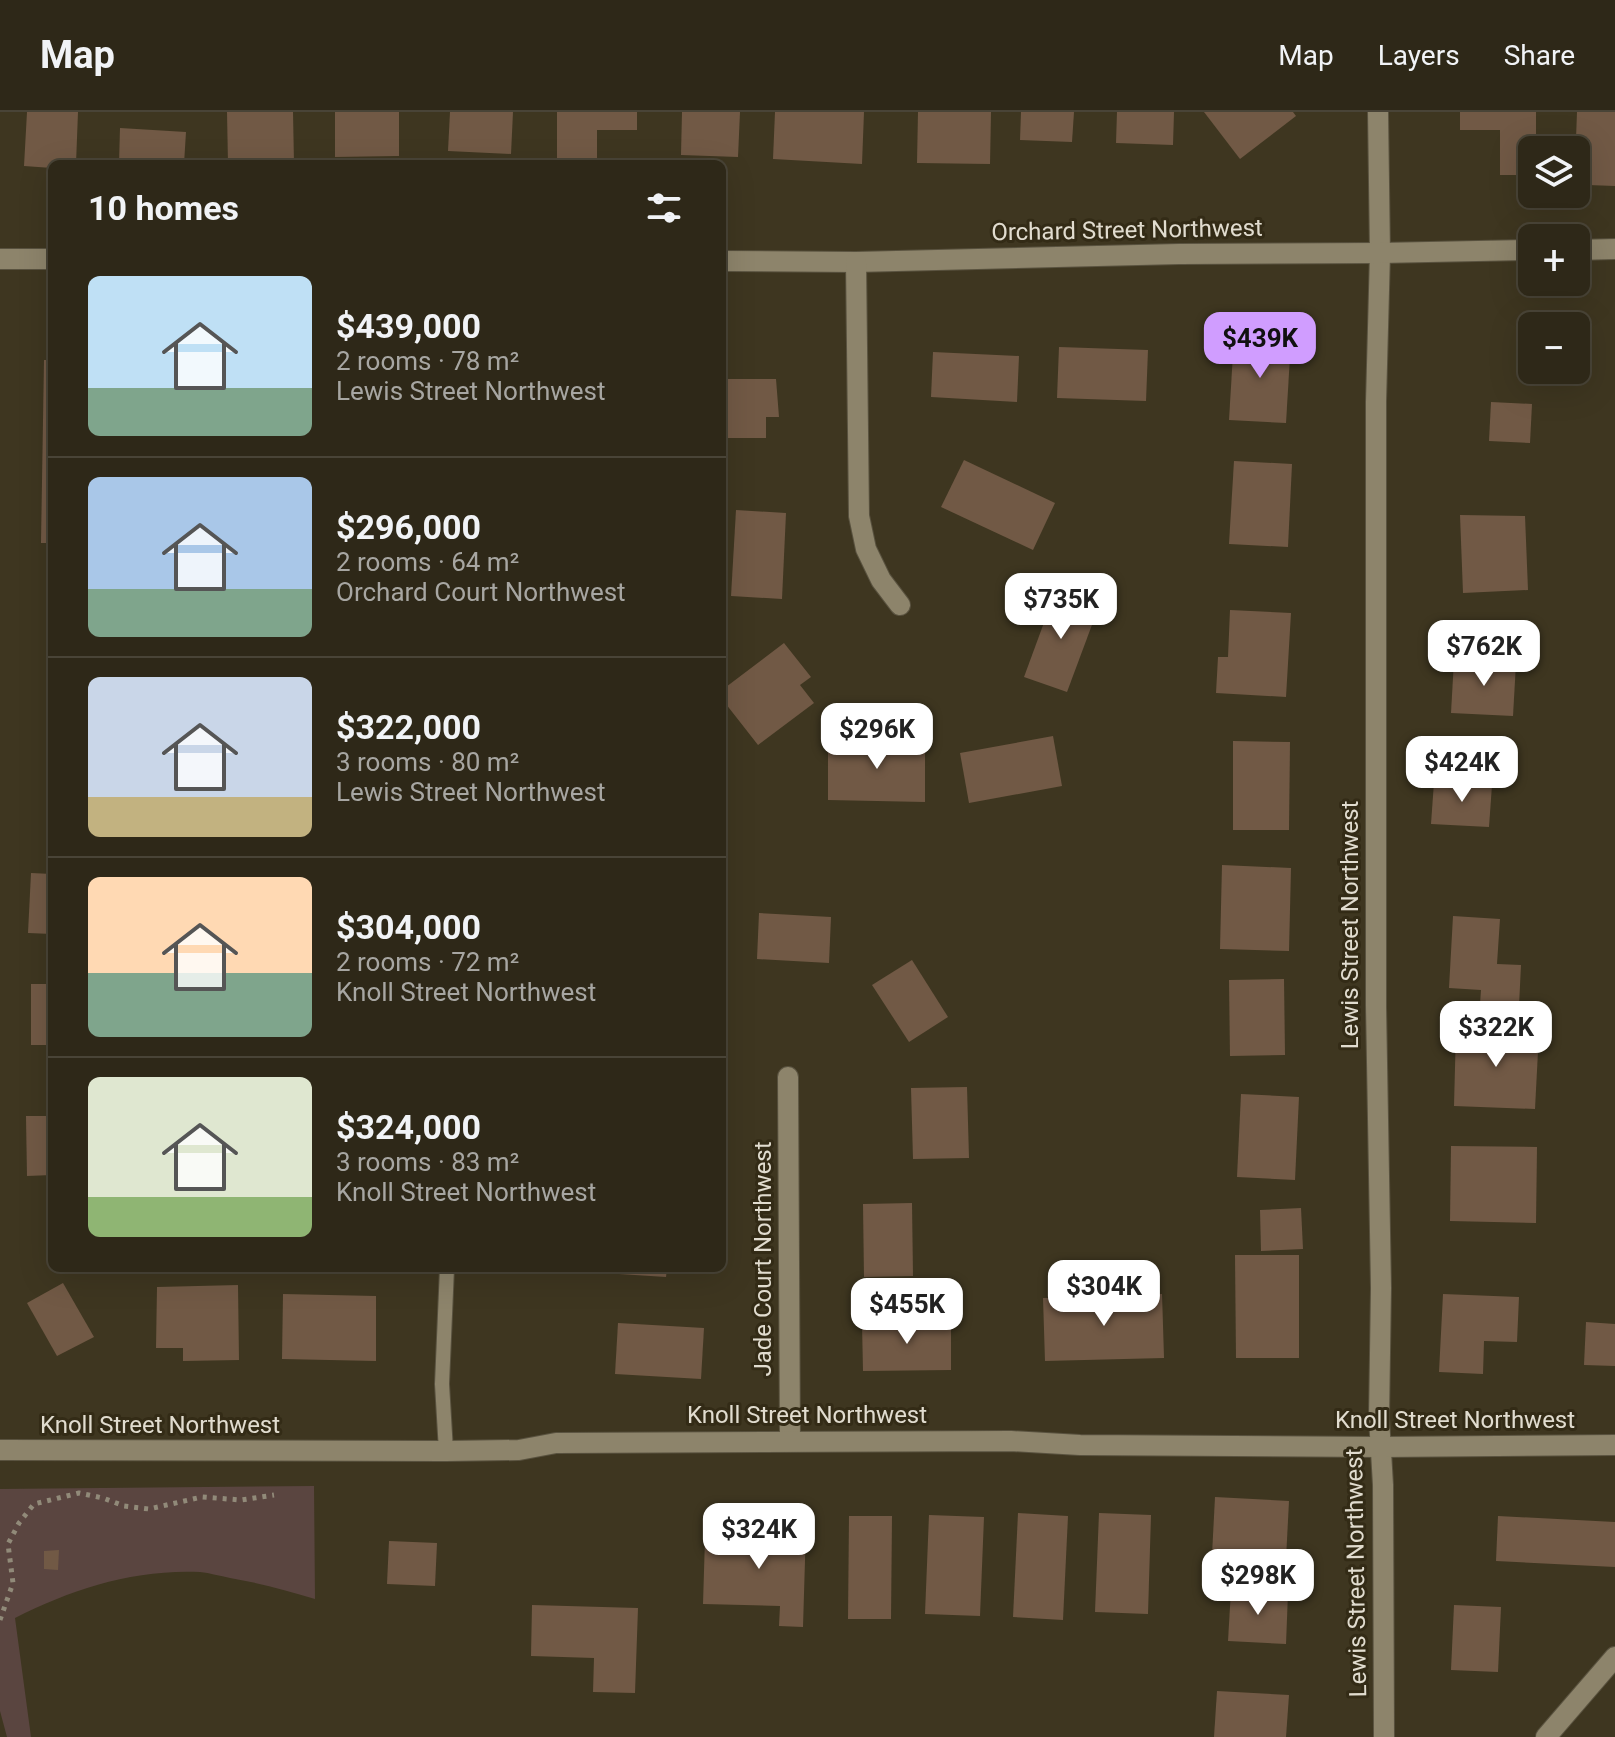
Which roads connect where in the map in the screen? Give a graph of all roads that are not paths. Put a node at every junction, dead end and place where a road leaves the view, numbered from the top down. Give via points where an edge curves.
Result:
1 (1378, 112) edge
2 (1615, 249) edge
3 (1518, 250) edge
4 (1590, 250) edge
5 (1380, 253) junction
6 (0, 259) edge
7 (48, 259) edge
8 (726, 261) edge
9 (856, 262) junction
10 (900, 605) dead end
11 (788, 1077) dead end
12 (447, 1272) edge
13 (790, 1441) junction
14 (1615, 1445) edge
15 (1381, 1447) junction
16 (0, 1450) edge
17 (446, 1451) junction
18 (1615, 1657) edge
19 (1384, 1737) edge
20 (1546, 1737) edge

1 - 5 street, Lewis Street Northwest
2 - 4 street
3 - 5 street, Orchard Street Northwest
5 - 9 street, Orchard Street Northwest
5 - 15 street, Lewis Street Northwest via 1376,865
6 - 7 street
8 - 9 street, Orchard Street Northwest
9 - 10 street via 859,516 866,549
11 - 13 street, Jade Court Northwest
12 - 17 lane via 442,1384
13 - 15 street, Knoll Street Northwest
13 - 17 street, Knoll Street Northwest via 556,1443 519,1450
14 - 15 street, Knoll Street Northwest
15 - 19 street, Lewis Street Northwest
16 - 17 street, Knoll Street Northwest
18 - 20 street

